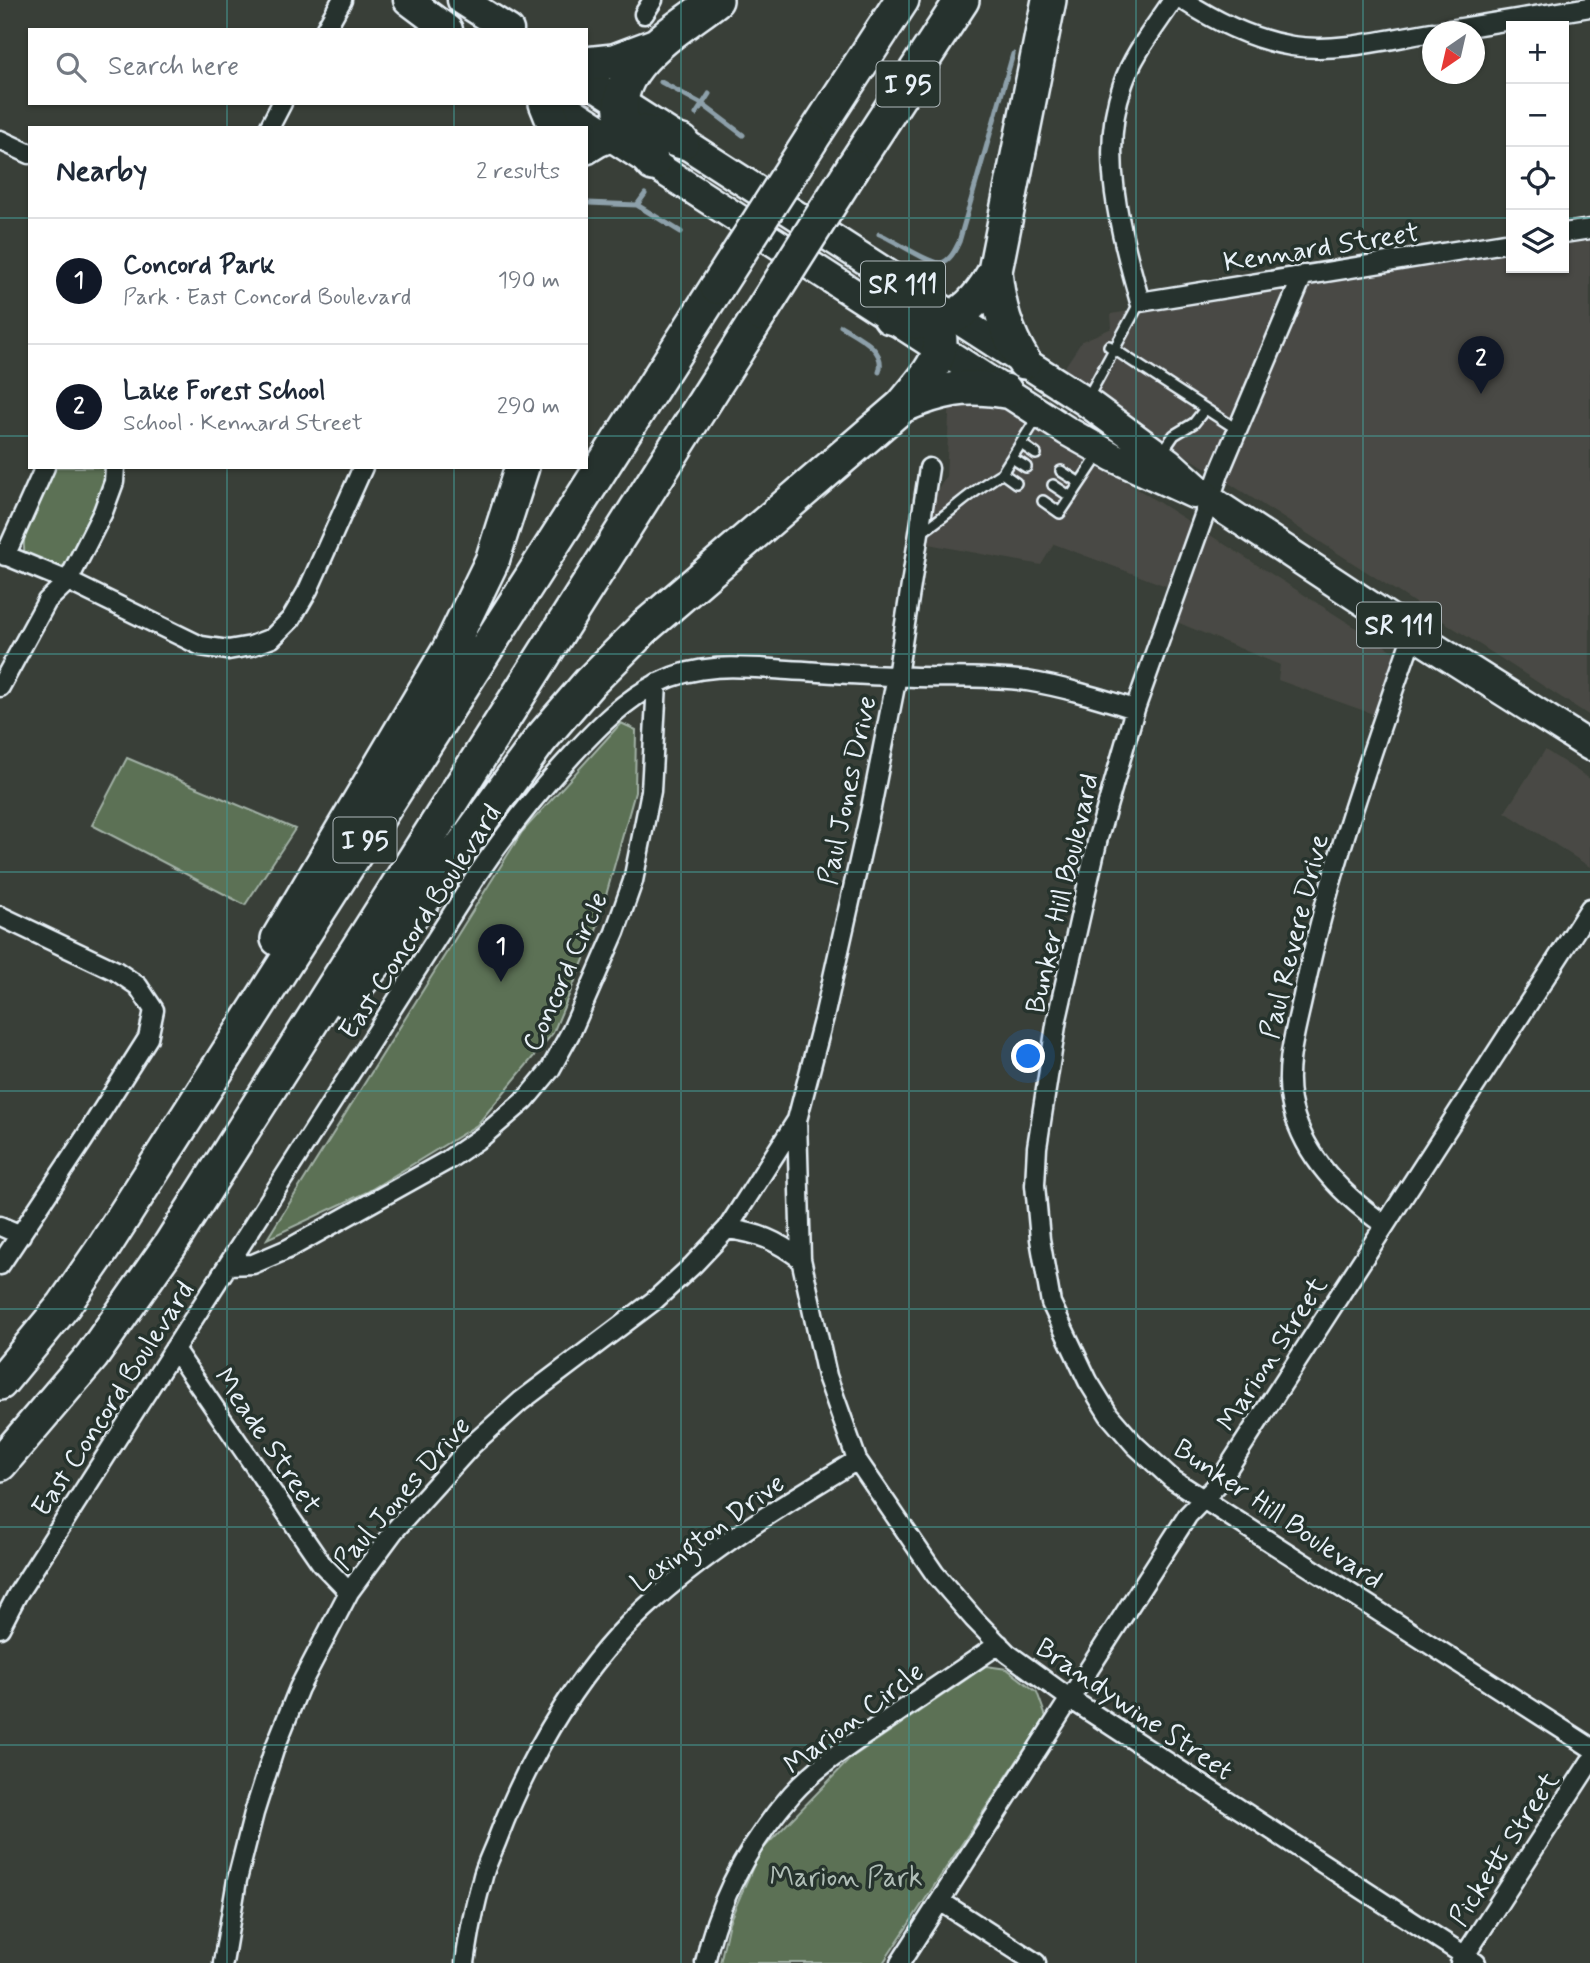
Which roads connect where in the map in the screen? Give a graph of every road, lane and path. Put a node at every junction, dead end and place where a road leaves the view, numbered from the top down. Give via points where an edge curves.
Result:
1 (342, 0) edge
2 (408, 0) edge
3 (462, 0) edge
4 (716, 0) edge
5 (902, 0) edge
6 (962, 0) edge
7 (1049, 0) edge
8 (1173, 0) edge
9 (1183, 0) edge
10 (1590, 7) edge
11 (1485, 24) edge
12 (326, 28) edge
13 (445, 28) edge
14 (506, 28) edge
15 (1422, 34) edge
16 (662, 42) junction
17 (588, 64) edge
18 (588, 84) edge
19 (281, 105) edge
20 (547, 105) edge
21 (563, 105) edge
22 (270, 126) edge
23 (555, 126) edge
24 (611, 129) edge
25 (0, 140) edge
26 (682, 142) joint
27 (28, 153) edge
28 (653, 164) joint
29 (1590, 229) edge
30 (1569, 232) edge
31 (1506, 243) edge
32 (995, 271) junction
33 (1303, 275) junction
34 (914, 291) joint
35 (1140, 302) junction
36 (890, 317) joint
37 (943, 330) junction
38 (1112, 348) junction
39 (1024, 362) junction
40 (1005, 391) junction
41 (1085, 401) junction
42 (902, 406) junction
43 (1205, 409) junction
44 (1040, 414) junction
45 (1238, 430) junction
46 (1021, 444) junction
47 (1101, 451) junction
48 (1036, 454) dead end
49 (1160, 456) junction
50 (1012, 458) junction
51 (1026, 467) dead end
52 (929, 468) dead end
53 (44, 469) edge
54 (116, 469) edge
55 (362, 469) edge
56 (521, 469) edge
57 (1061, 471) dead end
58 (1002, 473) junction
59 (1016, 483) dead end
60 (1080, 483) junction
61 (1053, 485) dead end
62 (1071, 497) junction
63 (1210, 500) junction
64 (1043, 501) dead end
65 (919, 534) junction
66 (3, 555) edge
67 (68, 581) junction
68 (1413, 634) junction
69 (897, 676) junction
70 (657, 683) junction
71 (0, 687) edge
72 (1135, 709) junction
73 (1590, 746) edge
74 (1590, 908) edge
75 (0, 916) edge
76 (223, 1064) junction
77 (266, 1091) junction
78 (797, 1120) junction
79 (1385, 1225) junction
80 (0, 1226) edge
81 (727, 1228) junction
82 (21, 1235) junction
83 (801, 1259) junction
84 (0, 1265) edge
85 (228, 1265) junction
86 (174, 1349) junction
87 (0, 1383) edge
88 (842, 1419) joint
89 (858, 1460) junction
90 (0, 1464) edge
91 (1203, 1499) junction
92 (349, 1592) junction
93 (0, 1628) edge
94 (999, 1644) junction
95 (1069, 1698) junction
96 (1590, 1747) edge
97 (1590, 1762) edge
98 (940, 1901) junction
99 (1467, 1961) edge
100 (223, 1963) edge
101 (465, 1963) edge
102 (705, 1963) edge
103 (900, 1963) edge
104 (1036, 1963) edge

1 - 12 street
2 - 13 main road
3 - 14 main road
4 - 16 highway
5 - 76 highway, I 95, bridge
6 - 77 highway, I 95, bridge
7 - 32 highway
8 - 35 street via 1124,80 1112,128 1115,186
9 - 15 street via 1249,34 1292,46 1326,47
10 - 11 street
16 - 17 highway via 614,61
16 - 24 highway via 630,73
18 - 24 main road
19 - 22 street
20 - 23 highway
21 - 24 main road
24 - 26 highway via 660,134
24 - 28 highway
25 - 27 street
26 - 34 main road, SR 111
28 - 36 main road, SR 111
29 - 30 street
31 - 33 street, Kennard Street
32 - 37 highway via 976,300
32 - 39 highway via 1004,321
33 - 35 street, Kennard Street
33 - 45 street, Bunker Hill Boulevard
34 - 37 highway
35 - 38 lane
36 - 37 highway
37 - 39 main road, SR 111
37 - 40 main road, SR 111
37 - 42 highway via 935,367
38 - 41 lane
38 - 43 lane
39 - 41 main road, SR 111
40 - 42 highway via 961,387
40 - 44 main road, SR 111
41 - 49 main road, SR 111
42 - 77 highway via 646,626 589,683 540,740 388,946
43 - 45 lane
43 - 49 lane via 1194,423 1174,435
44 - 46 lane
44 - 47 main road, SR 111
45 - 63 street, Bunker Hill Boulevard
46 - 48 lane
46 - 50 lane
47 - 60 lane
47 - 63 main road, SR 111
49 - 63 main road, SR 111
50 - 51 lane
50 - 58 lane
52 - 65 street, Paul Jones Drive
53 - 66 street
54 - 67 street via 103,512
55 - 67 street via 291,619 272,638 251,646 228,650 201,646
56 - 76 highway via 492,561 449,650 280,935
57 - 60 lane
58 - 59 lane
58 - 65 lane
60 - 62 lane
61 - 62 lane
62 - 64 lane via 1060,513
63 - 68 main road, SR 111
63 - 72 street, Bunker Hill Boulevard
65 - 69 street, Paul Jones Drive
66 - 67 street
67 - 71 street via 47,601
68 - 73 main road, SR 111
68 - 79 street, Paul Revere Drive via 1354,801 1311,954 1291,1055 1290,1098 1298,1130 1335,1183
69 - 70 street, East Concord Boulevard via 730,666 691,670
69 - 72 street, East Concord Boulevard via 1026,681
69 - 78 street, Paul Jones Drive via 825,1013
70 - 85 street, East Concord Boulevard via 604,721 509,829
70 - 85 street, Concord Circle via 650,791 633,881 572,1030 550,1070 525,1100 448,1160 288,1249 253,1264
72 - 91 street, Bunker Hill Boulevard via 1098,838 1057,1019 1035,1185 1051,1303 1087,1381 1135,1445 1172,1479
74 - 79 street, Marion Street
75 - 82 street via 116,971 138,986 154,1010 148,1038
76 - 87 highway, I 95 via 64,1305
77 - 90 highway, I 95 via 129,1305
78 - 81 street, Paul Jones Drive
78 - 83 street, Paul Jones Drive
79 - 91 street, Marion Street via 1217,1485
80 - 82 street
81 - 83 street via 777,1242
81 - 92 street, Paul Jones Drive via 655,1300 521,1401 472,1445 394,1531
82 - 84 street
83 - 88 street, Paul Jones Drive via 827,1376
85 - 86 street, East Concord Boulevard
86 - 92 street, Meade Street via 321,1563
86 - 93 street, East Concord Boulevard
88 - 89 street, Brandywine Street
89 - 94 street, Brandywine Street via 935,1574
89 - 101 street, Lexington Drive via 770,1513 674,1582 606,1648 573,1691 511,1801 482,1878
91 - 95 street, Marion Street via 1188,1515
91 - 96 street, Bunker Hill Boulevard
92 - 100 street, Paul Jones Drive via 299,1688 274,1750 237,1880
94 - 95 street, Brandywine Street
94 - 102 street, Marion Circle via 834,1757 793,1793 745,1859 718,1914
95 - 98 street, Marion Street
95 - 99 street, Brandywine Street
97 - 99 street, Pickett Street
98 - 103 street, Marion Street
98 - 104 street

